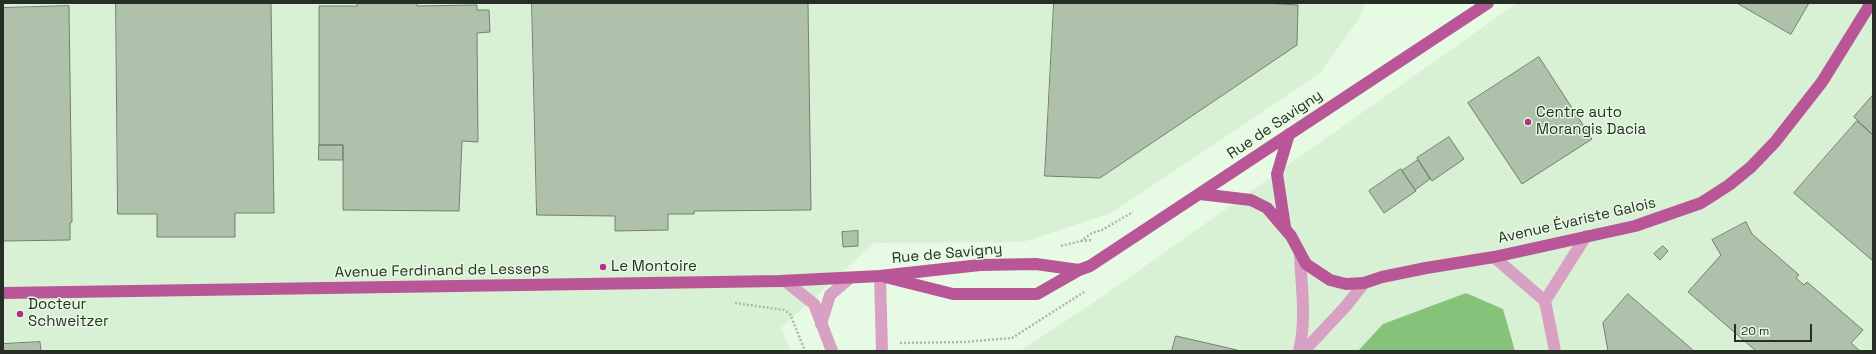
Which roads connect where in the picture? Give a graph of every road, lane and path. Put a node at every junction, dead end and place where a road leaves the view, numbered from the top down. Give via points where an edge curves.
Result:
1 (1488, 3) edge
2 (1871, 3) edge
3 (1289, 134) junction
4 (1200, 194) junction
5 (1135, 210) dead end
6 (1285, 229) junction
7 (1102, 230) junction
8 (1099, 235) dead end
9 (1586, 236) junction
10 (1095, 240) dead end
11 (1081, 241) junction
12 (1058, 247) dead end
13 (1300, 254) junction
14 (1494, 257) junction
15 (1079, 270) junction
16 (880, 276) junction
17 (850, 278) junction
18 (785, 281) junction
19 (1364, 283) junction
20 (3, 293) edge
21 (1545, 301) junction
22 (727, 302) dead end
23 (822, 324) junction
24 (805, 351) edge
25 (832, 351) edge
26 (882, 351) edge
27 (1299, 351) edge
28 (1304, 351) edge
29 (1555, 351) edge

1 - 3 main road, Rue de Savigny
2 - 9 main road, Avenue Évariste Galois via 1822,82 1775,142 1729,185 1701,203 1661,218
3 - 4 main road, Rue de Savigny
3 - 6 main road via 1277,174
4 - 6 main road, Avenue Évariste Galois via 1251,200 1267,208
4 - 15 main road, Rue de Savigny via 1090,266
5 - 7 path
6 - 13 main road, Avenue Évariste Galois
7 - 8 path
7 - 11 path
9 - 14 main road, Avenue Évariste Galois
9 - 21 street
10 - 11 path
11 - 12 path
13 - 19 main road, Avenue Évariste Galois via 1306,264 1330,280 1346,284
13 - 27 street, Avenue Évariste Galois via 1304,309
14 - 19 main road, Avenue Évariste Galois via 1419,269
14 - 21 street
15 - 16 main road, Rue de Savigny via 1036,264 980,265
15 - 16 main road, Rue de Savigny via 1037,294 953,294
16 - 17 main road, Avenue Ferdinand de Lesseps
16 - 26 street
17 - 18 main road, Avenue Ferdinand de Lesseps
17 - 23 street via 830,295
18 - 20 main road, Avenue Ferdinand de Lesseps
18 - 23 street via 814,304
19 - 28 street
21 - 29 street
22 - 24 path via 784,310 790,314
23 - 25 street

